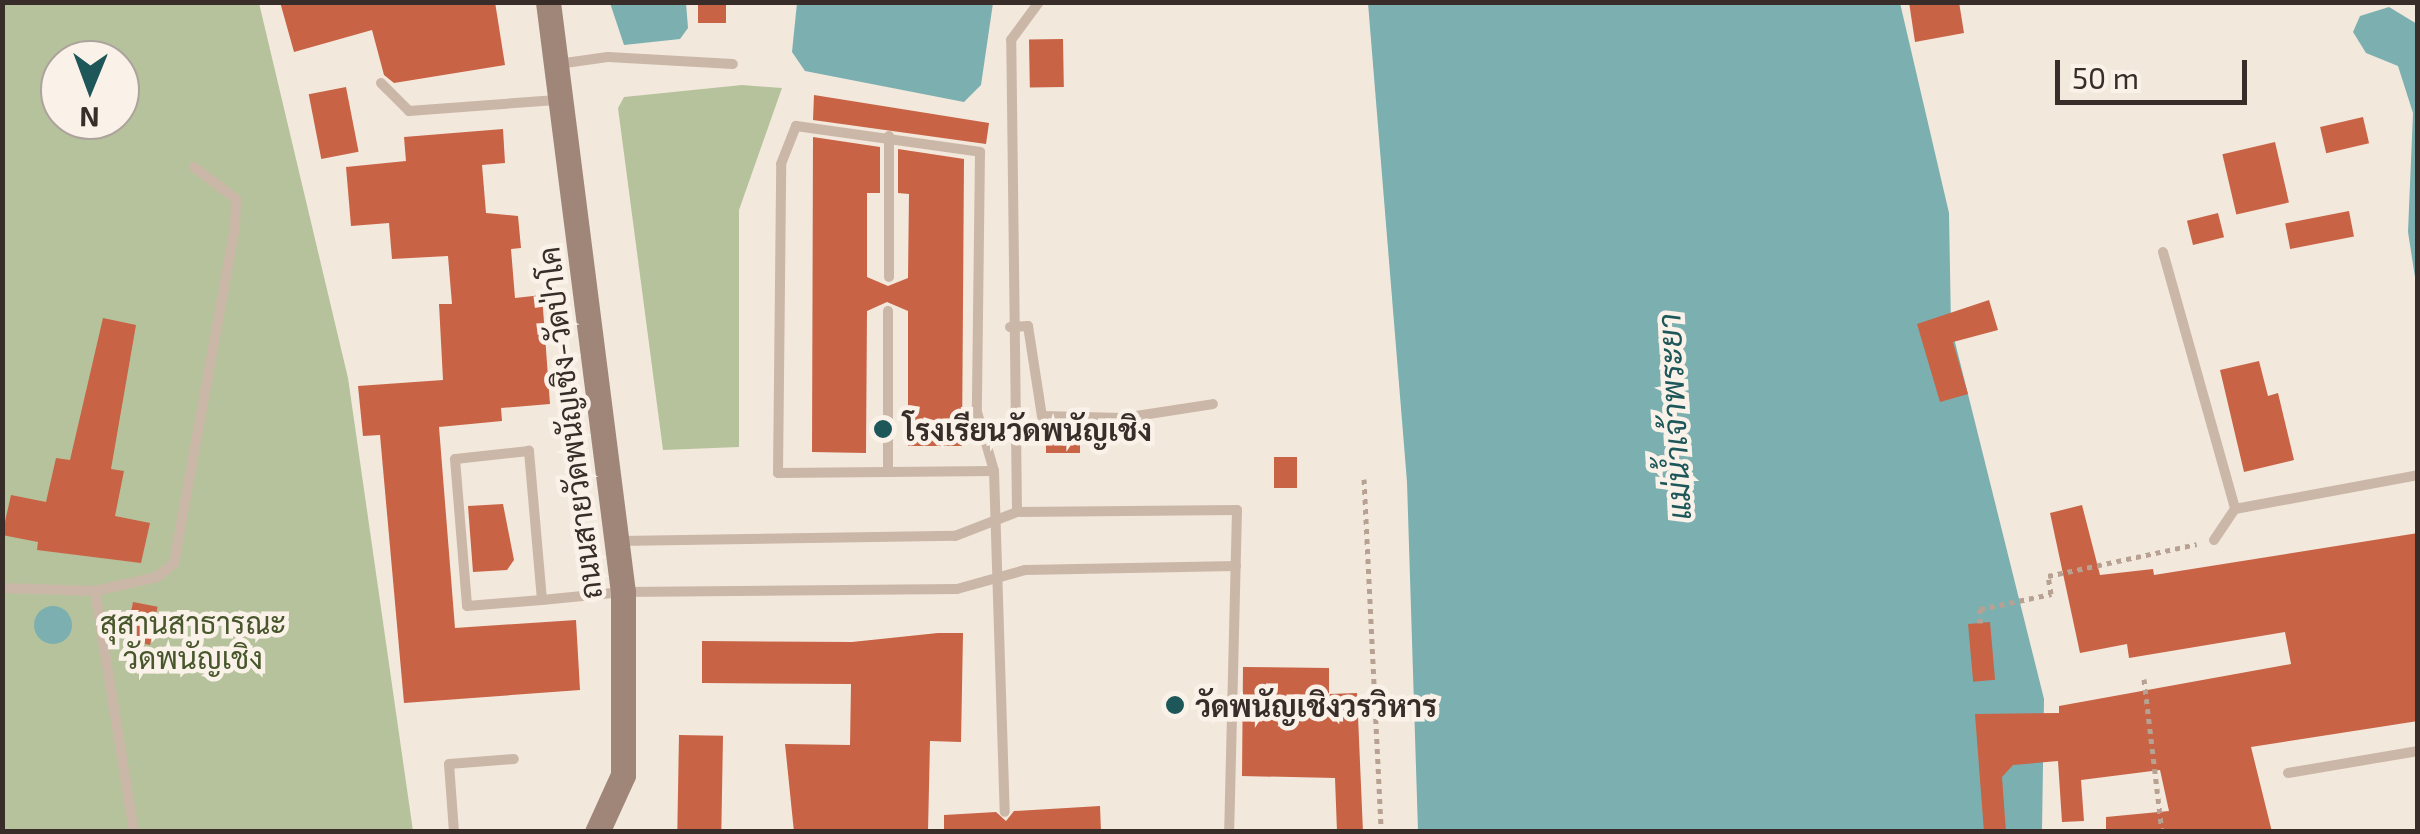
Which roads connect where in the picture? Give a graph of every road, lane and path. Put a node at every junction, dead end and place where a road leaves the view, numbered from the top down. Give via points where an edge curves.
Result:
1 (548, 2) edge
2 (1039, 2) edge
3 (558, 64) junction
4 (733, 64) dead end
5 (381, 83) dead end
6 (563, 99) junction
7 (889, 136) junction
8 (194, 166) dead end
9 (2162, 252) dead end
10 (888, 277) dead end
11 (888, 311) dead end
12 (1010, 326) junction
13 (1212, 404) dead end
14 (994, 471) junction
15 (888, 472) junction
16 (2418, 474) edge
17 (1364, 479) dead end
18 (2235, 509) junction
19 (1018, 512) junction
20 (996, 522) junction
21 (618, 540) junction
22 (2214, 540) joint
23 (1236, 566) junction
24 (997, 578) junction
25 (2, 588) edge
26 (95, 591) junction
27 (623, 592) junction
28 (542, 600) junction
29 (1980, 623) dead end
30 (2144, 679) dead end
31 (2418, 752) edge
32 (514, 758) dead end
33 (2288, 774) dead end
34 (1005, 812) dead end
35 (134, 832) edge
36 (454, 832) edge
37 (597, 832) edge
38 (1229, 832) edge
39 (1381, 832) edge
40 (2162, 832) edge

1 - 3 main road, ถนนสายวัดพนัญเชิง-วัดป่าโค
2 - 12 lane via 1011,40
3 - 4 lane via 608,57
3 - 6 main road, ถนนสายวัดพนัญเชิง-วัดป่าโค
5 - 6 lane via 409,111
6 - 21 main road, ถนนสายวัดพนัญเชิง-วัดป่าโค
7 - 10 lane
7 - 14 lane via 980,152 977,412
7 - 15 lane via 812,122 786,138 778,446 778,474
8 - 26 lane via 236,199 235,228 174,564 158,577
9 - 18 lane
11 - 15 lane
12 - 13 lane via 1028,326 1042,416 1123,418
12 - 19 lane
14 - 15 lane
14 - 20 lane
16 - 18 lane
17 - 39 path
18 - 22 lane
19 - 20 lane
19 - 23 lane via 1237,510
20 - 21 lane via 955,536
20 - 24 lane
21 - 27 main road, ถนนสายวัดพนัญเชิง-วัดป่าโค
22 - 29 path via 2048,576 2050,594 1980,610
23 - 24 lane via 1025,570
23 - 38 lane
24 - 27 lane via 957,589
24 - 34 lane
25 - 26 lane
26 - 35 lane
27 - 28 lane
27 - 37 main road, ถนนสายวัดพนัญเชิง-วัดป่าโค via 624,775
28 - 28 lane via 467,606 455,459 530,451
30 - 40 path
31 - 33 lane
32 - 36 lane via 449,764

